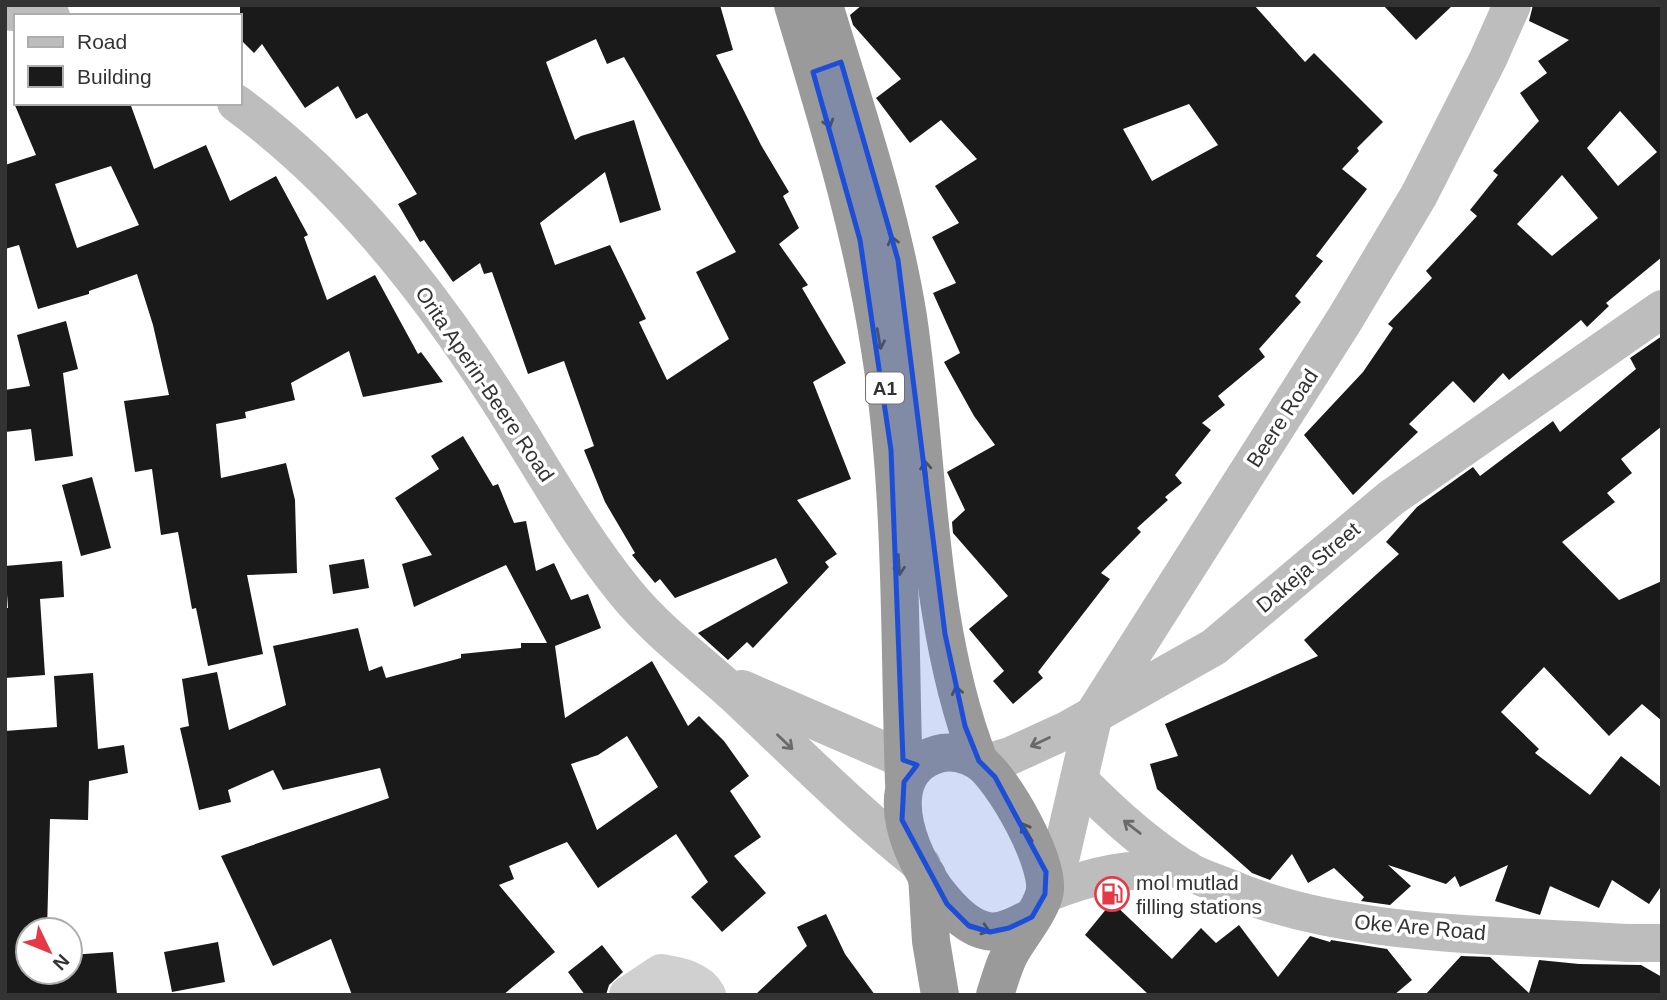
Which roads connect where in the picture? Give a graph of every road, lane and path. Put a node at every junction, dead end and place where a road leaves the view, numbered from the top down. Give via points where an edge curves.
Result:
1 (793, 5) edge
2 (824, 5) edge
3 (1512, 5) edge
4 (5, 11) edge
5 (33, 14) edge
6 (827, 67) junction
7 (239, 105) edge
8 (1662, 309) edge
9 (718, 679) junction
10 (1094, 714) junction
11 (980, 763) junction
12 (908, 769) junction
13 (1079, 780) junction
14 (925, 869) junction
15 (1186, 869) junction
16 (1040, 898) junction
17 (1662, 943) edge
18 (628, 995) edge
19 (707, 995) edge
20 (940, 995) edge
21 (995, 995) edge

1 - 6 highway, A1
2 - 6 highway, A1
3 - 10 main road, Beere Road via 1419,195
4 - 5 main road
11 -> 6 highway, A1 via 965,726 945,634 898,260
6 -> 12 highway, A1 via 881,352 891,450
7 - 9 main road, Orita Aperin-Beere Road via 263,122 378,234 486,380 626,594
8 - 10 main road, Dakeja Street via 1391,498 1214,647
9 - 12 main road, Orita Aperin-Beere Road
9 -> 14 main road, Orita Aperin-Beere Road
10 -> 11 main road via 1010,756
10 - 13 main road
11 - 12 highway via 959,753 938,754
16 -> 11 highway via 1046,872 1035,846 995,777
12 - 14 highway via 900,801 902,820
15 -> 13 main road, Oke Are Road
13 - 16 main road via 1061,856
14 -> 16 highway via 947,904 969,926 990,932 1009,929
14 - 20 highway
15 - 16 main road, Oke Are Road via 1108,872
15 - 17 main road, Oke Are Road via 1283,907 1360,924
16 - 21 highway via 1010,953
18 - 19 street via 661,973 684,977

